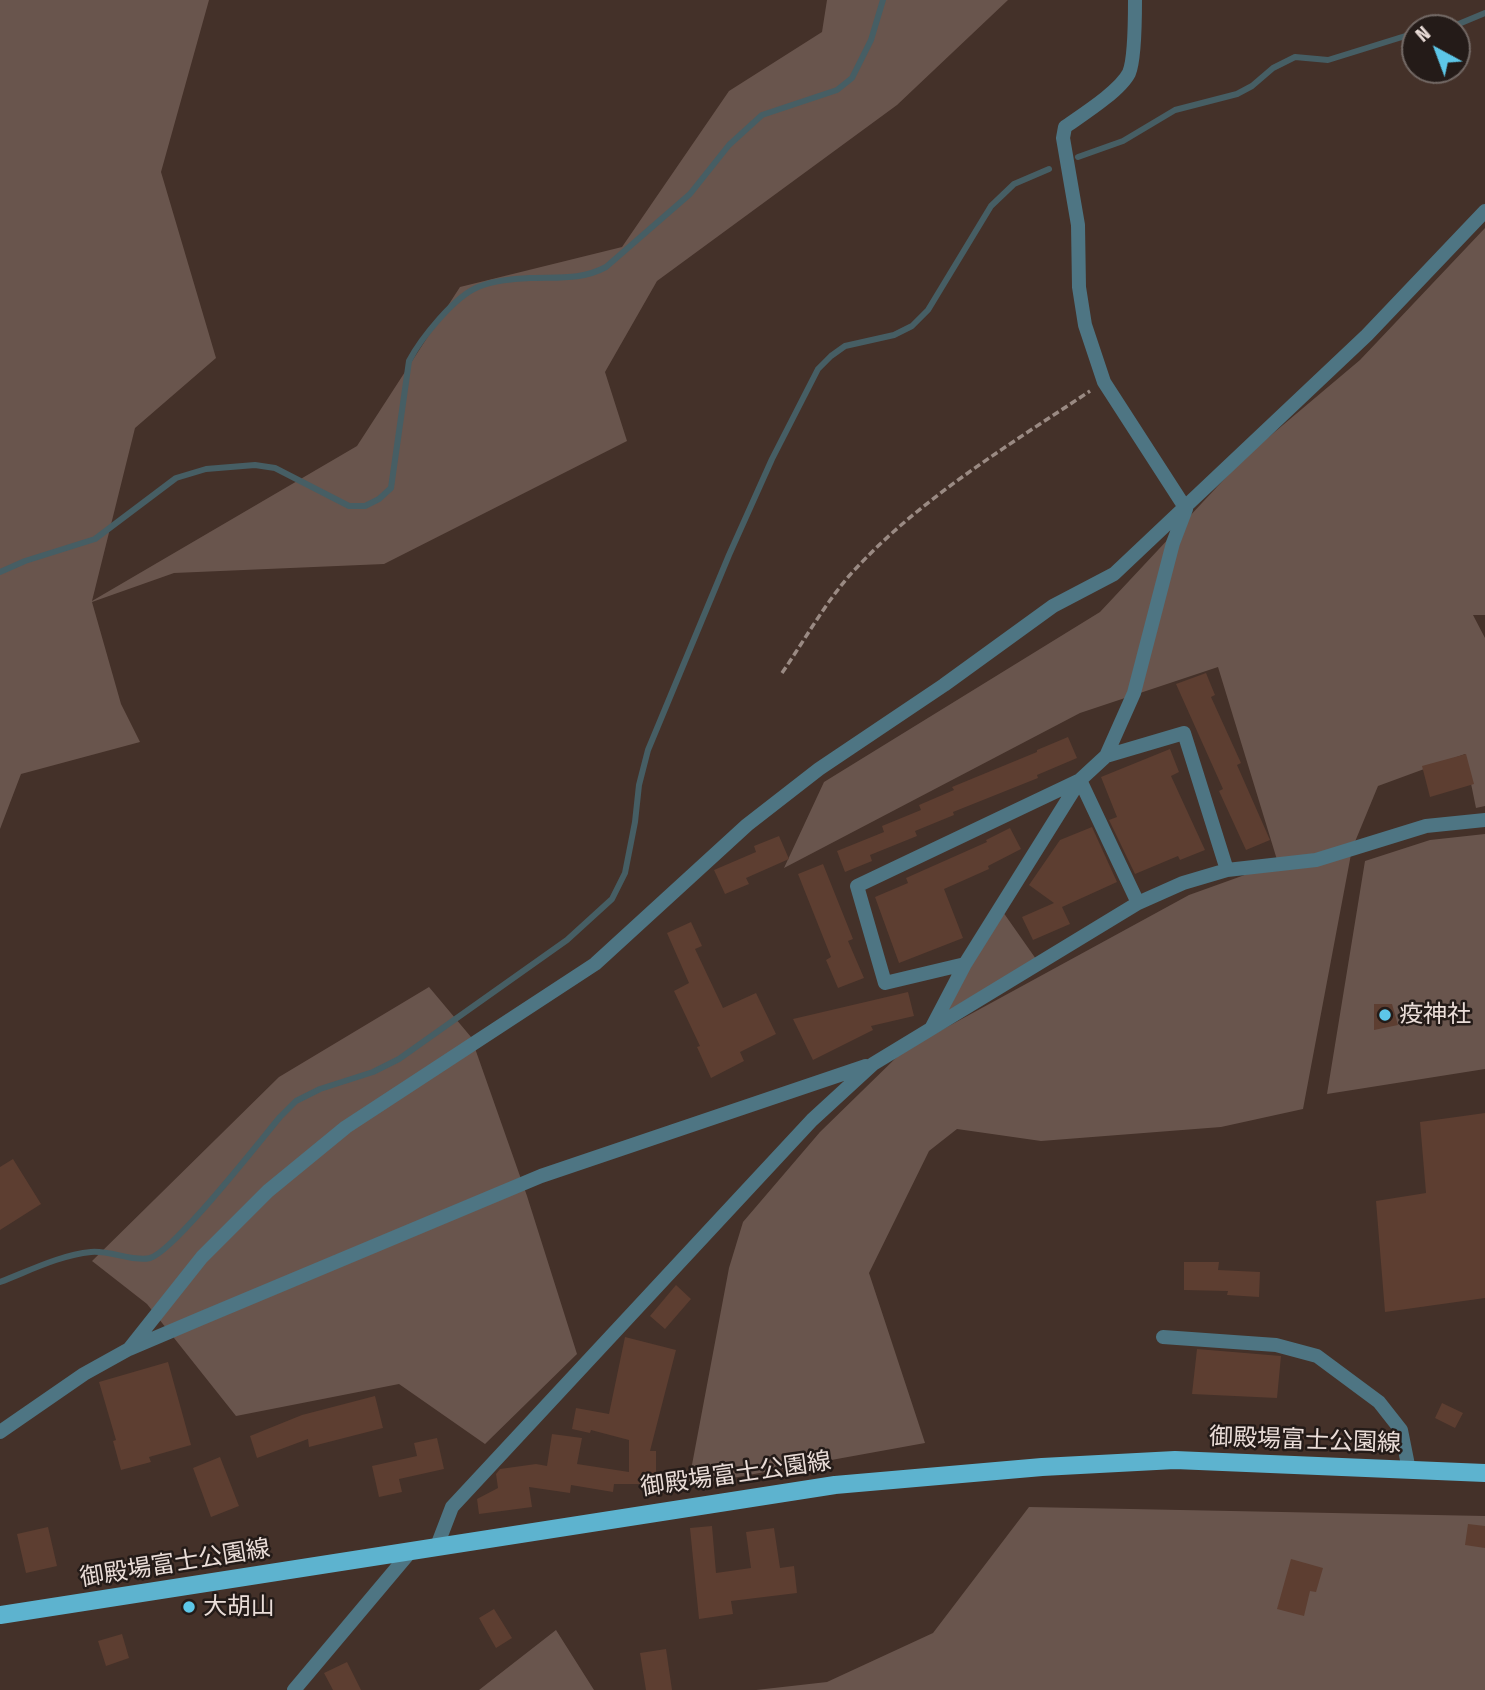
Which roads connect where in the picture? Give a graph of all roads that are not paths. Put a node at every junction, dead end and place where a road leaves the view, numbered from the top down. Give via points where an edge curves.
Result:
1 (1135, 0) edge
2 (1485, 211) edge
3 (1186, 509) junction
4 (1105, 756) junction
5 (1080, 780) junction
6 (1485, 820) edge
7 (1227, 870) junction
8 (1138, 903) junction
9 (964, 964) junction
10 (932, 1028) junction
11 (873, 1064) junction
12 (1163, 1337) dead end
13 (129, 1349) junction
14 (0, 1432) edge
15 (1409, 1470) junction
16 (1485, 1473) edge
17 (437, 1546) junction
18 (411, 1551) junction
19 (0, 1615) edge
20 (294, 1690) edge

1 - 3 street via 1129,72 1109,95 1065,127 1063,138 1078,225 1085,325 1104,382
2 - 3 street via 1367,335
3 - 4 street via 1134,692
3 - 13 street via 1115,575 1053,606 818,769 747,825 595,964 345,1126 268,1191 202,1257
4 - 5 street
4 - 7 street via 1184,733
5 - 8 street
5 - 9 street
5 - 9 street via 857,886 885,984
6 - 7 street via 1426,825 1316,860
7 - 8 street
8 - 10 street
9 - 10 street
10 - 11 street
11 - 13 street via 541,1176
11 - 17 street via 813,1120 452,1507
12 - 15 street via 1276,1345 1317,1356 1379,1402 1401,1430
13 - 14 street
15 - 16 main road, 御殿場富士公園線
15 - 17 main road, 御殿場富士公園線 via 1175,1460 1042,1467 835,1485
17 - 18 main road, 御殿場富士公園線
18 - 19 main road, 御殿場富士公園線
18 - 20 street

